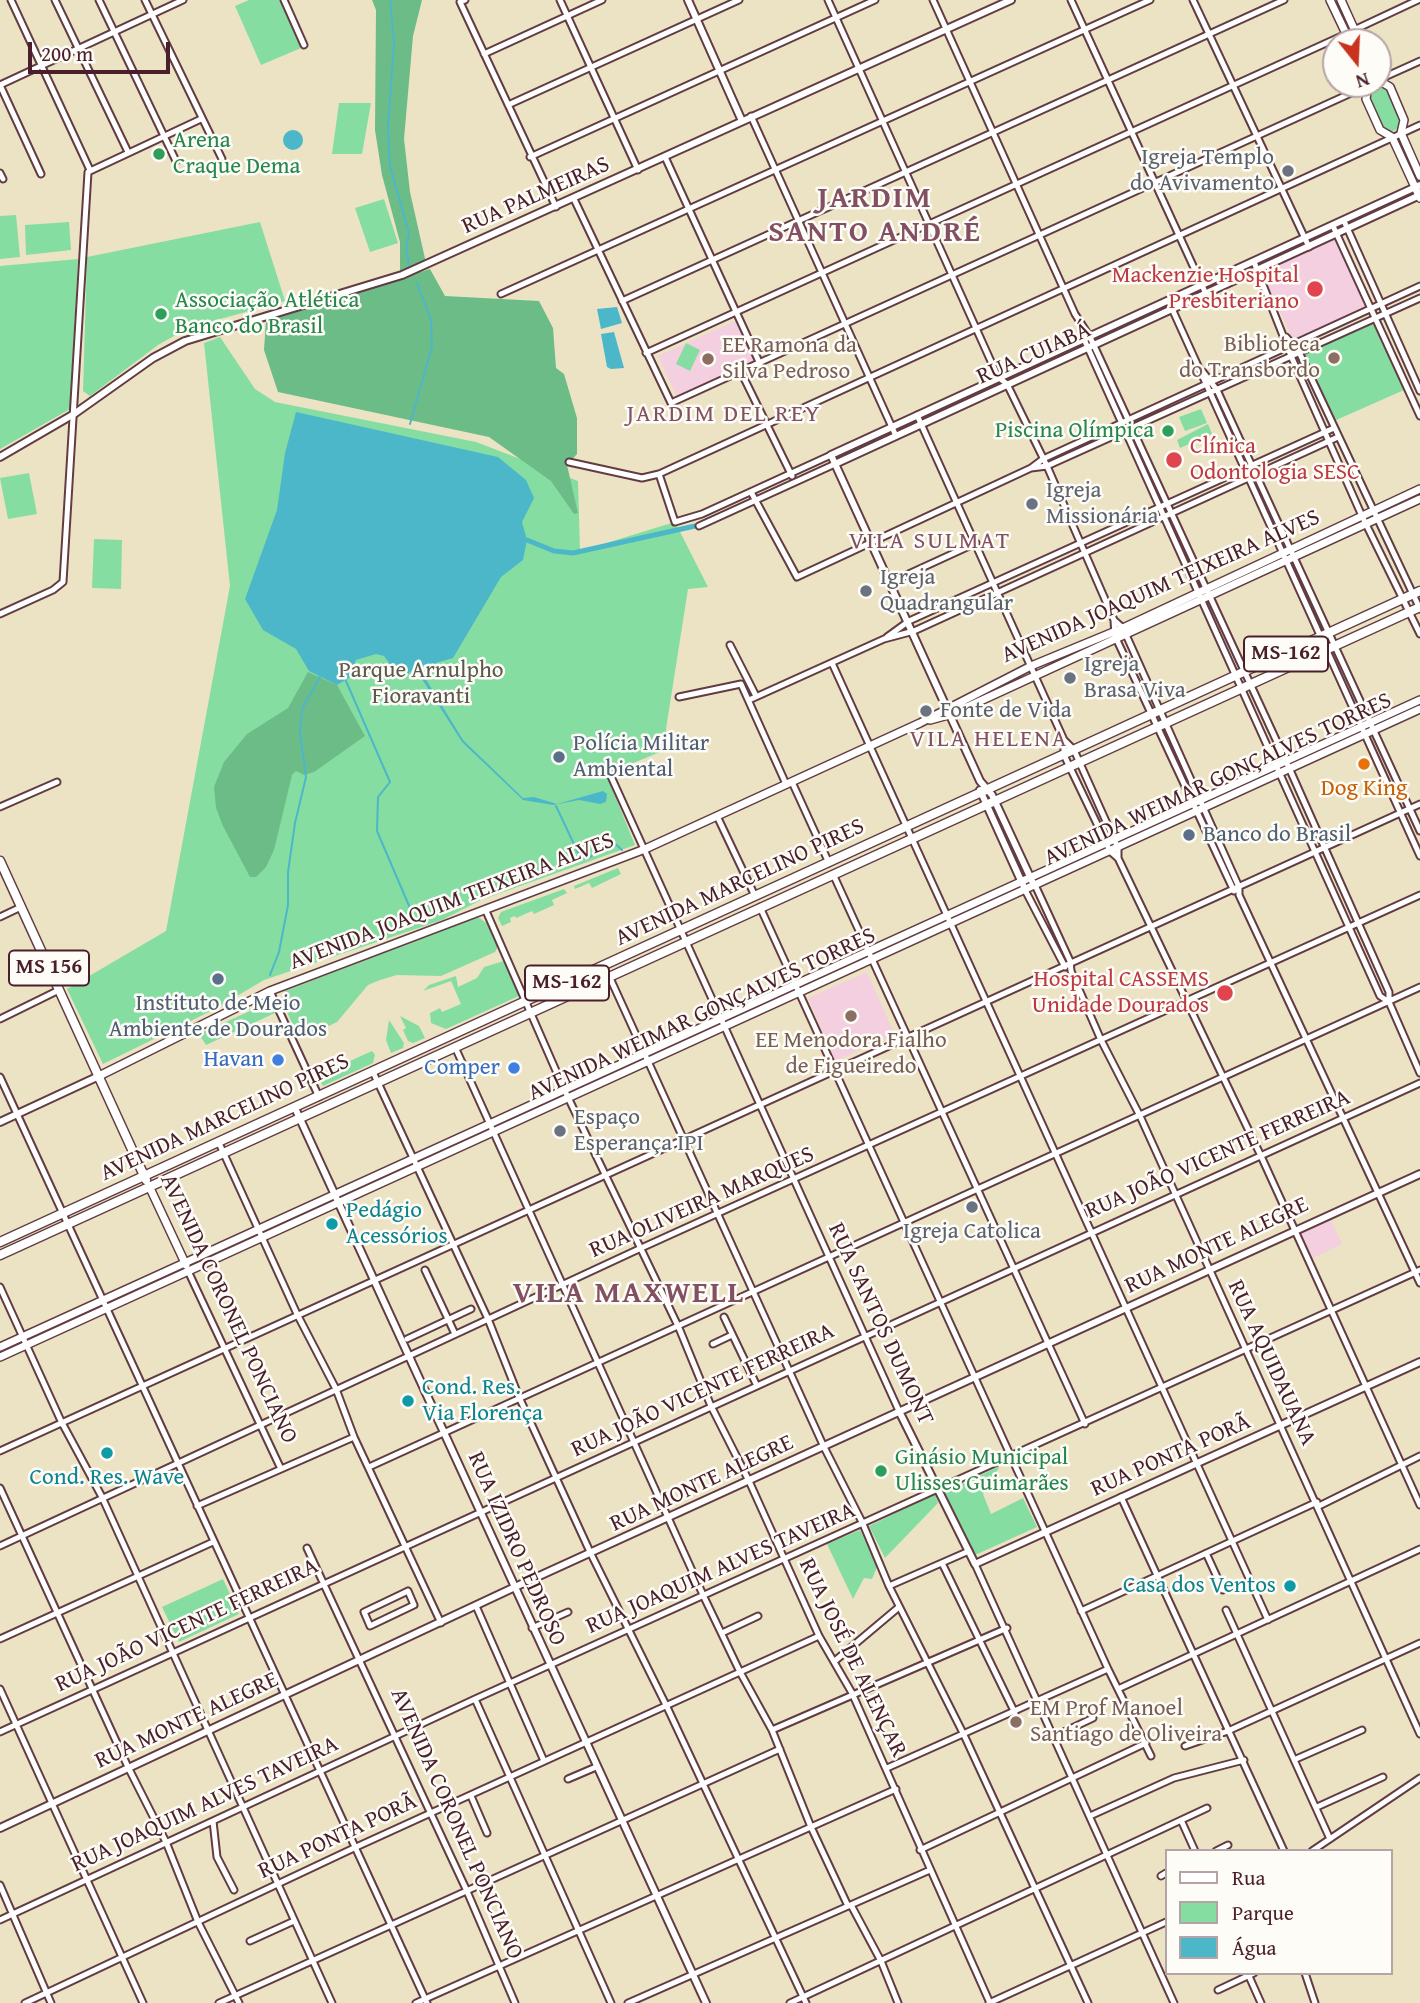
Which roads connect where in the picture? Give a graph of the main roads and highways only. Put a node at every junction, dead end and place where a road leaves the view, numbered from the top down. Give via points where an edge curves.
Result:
1 (1330, 0) edge
2 (1341, 0) edge
3 (1343, 28) edge
4 (1353, 28) edge
5 (1392, 92) edge
6 (1366, 98) edge
7 (1420, 176) edge
8 (1419, 192) edge
9 (1420, 489) edge
10 (1420, 499) edge
11 (1374, 515) junction
12 (1283, 558) junction
13 (1417, 593) edge
14 (1420, 608) edge
15 (1115, 635) junction
16 (1420, 700) edge
17 (1420, 709) edge
18 (920, 723) junction
19 (1370, 727) junction
20 (0, 861) edge
21 (829, 863) junction
22 (833, 874) junction
23 (1033, 882) junction
24 (755, 896) junction
25 (760, 907) junction
26 (948, 921) junction
27 (451, 1036) junction
28 (455, 1047) junction
29 (99, 1076) junction
30 (144, 1176) junction
31 (149, 1186) junction
32 (261, 1233) junction
33 (0, 1242) edge
34 (0, 1255) edge
35 (184, 1261) junction
36 (188, 1271) junction
37 (0, 1347) edge
38 (0, 1357) edge

1 - 3 main road
2 - 4 main road
5 - 7 main road via 1404,120 1401,133
6 - 8 main road via 1380,130 1392,138
9 - 11 main road, AVENIDA JOAQUIM TEIXEIRA ALVES
10 - 11 main road, AVENIDA JOAQUIM TEIXEIRA ALVES
11 - 12 main road, AVENIDA JOAQUIM TEIXEIRA ALVES via 1362,516 1290,550
11 - 12 main road, AVENIDA JOAQUIM TEIXEIRA ALVES via 1367,524 1294,558
12 - 15 main road, AVENIDA JOAQUIM TEIXEIRA ALVES
13 - 21 main road, AVENIDA MARCELINO PIRES / MS-162
14 - 22 main road, AVENIDA MARCELINO PIRES / MS-162
15 - 18 main road, AVENIDA JOAQUIM TEIXEIRA ALVES via 952,714
15 - 18 main road, AVENIDA JOAQUIM TEIXEIRA ALVES via 1031,666
16 - 19 main road, AVENIDA WEIMAR GONÇALVES TORRES
17 - 19 main road, AVENIDA WEIMAR GONÇALVES TORRES
18 - 29 main road, AVENIDA JOAQUIM TEIXEIRA ALVES via 645,849 270,991
19 - 23 main road, AVENIDA WEIMAR GONÇALVES TORRES
20 - 29 main road, AVENIDA CORONEL PONCIANO / MS 156
21 - 22 main road
21 - 24 main road, AVENIDA MARCELINO PIRES / MS-162
22 - 25 main road, AVENIDA MARCELINO PIRES / MS-162
23 - 26 main road, AVENIDA WEIMAR GONÇALVES TORRES via 1026,890
23 - 26 main road, AVENIDA WEIMAR GONÇALVES TORRES via 1022,882
24 - 25 main road
24 - 27 main road, AVENIDA MARCELINO PIRES / MS-162
25 - 28 main road, AVENIDA MARCELINO PIRES / MS-162
26 - 32 main road, AVENIDA WEIMAR GONÇALVES TORRES via 724,1028
26 - 32 main road, AVENIDA WEIMAR GONÇALVES TORRES via 868,950 644,1051 334,1194
27 - 28 main road
27 - 30 main road, AVENIDA MARCELINO PIRES / MS-162
28 - 31 main road, AVENIDA MARCELINO PIRES / MS-162
29 - 30 main road, AVENIDA CORONEL PONCIANO / MS 156
30 - 31 main road, AVENIDA CORONEL PONCIANO / MS 156
30 - 33 main road, AVENIDA MARCELINO PIRES / MS-162
31 - 34 main road, AVENIDA MARCELINO PIRES / MS-162
31 - 35 main road, AVENIDA CORONEL PONCIANO
32 - 35 main road, AVENIDA WEIMAR GONÇALVES TORRES
32 - 36 main road, AVENIDA WEIMAR GONÇALVES TORRES
35 - 36 main road, AVENIDA CORONEL PONCIANO
35 - 37 main road, AVENIDA WEIMAR GONÇALVES TORRES
36 - 38 main road, AVENIDA WEIMAR GONÇALVES TORRES

